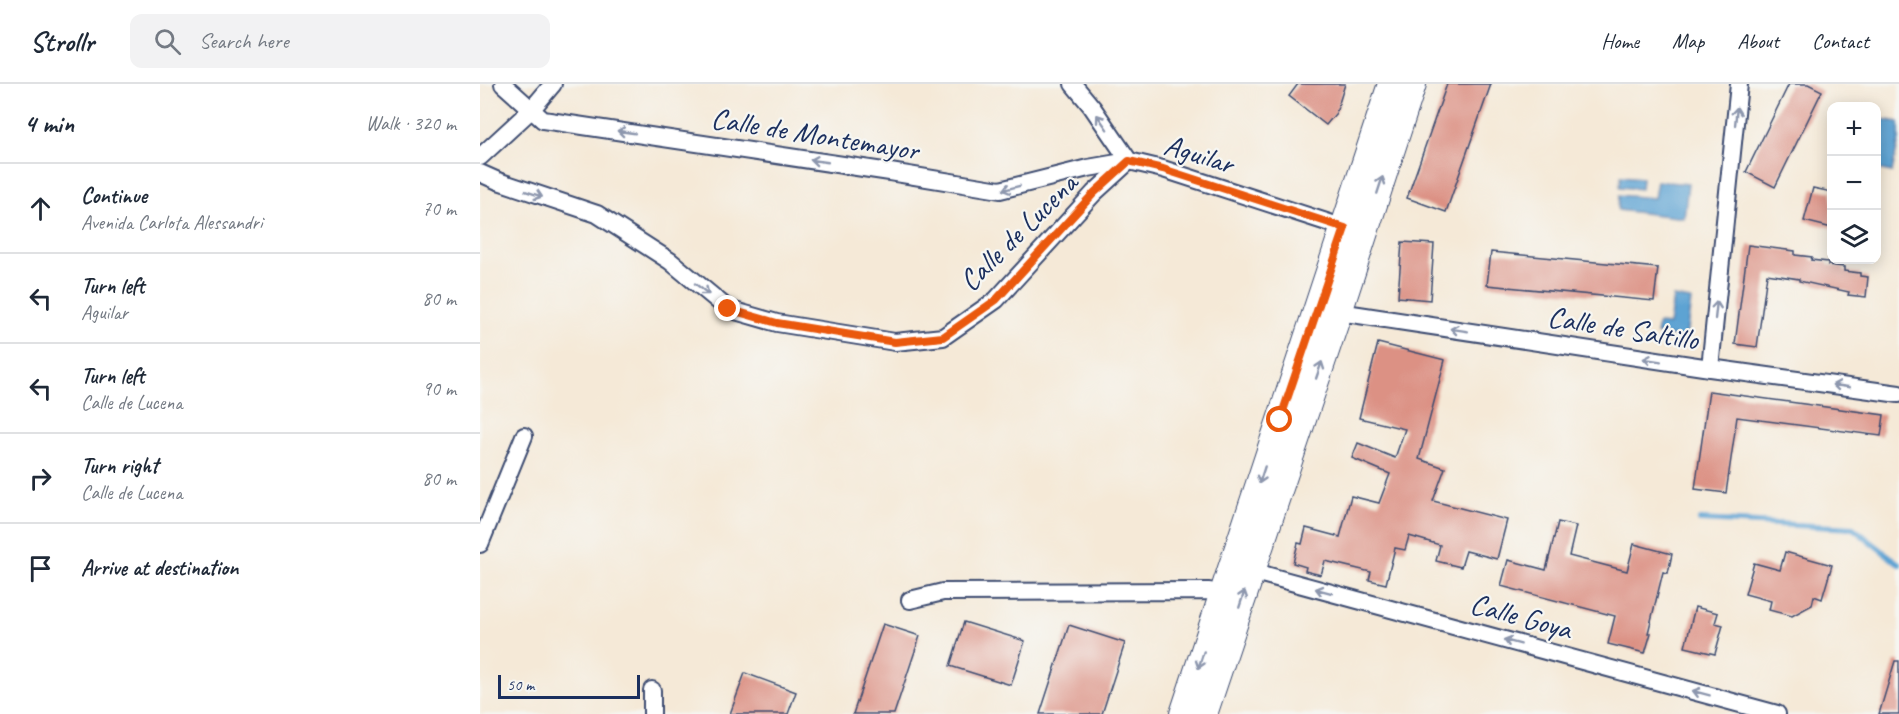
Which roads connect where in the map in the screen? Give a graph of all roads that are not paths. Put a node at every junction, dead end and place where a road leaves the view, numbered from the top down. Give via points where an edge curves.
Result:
1 (503, 84) edge
2 (553, 84) edge
3 (1073, 84) edge
4 (1391, 84) edge
5 (1413, 84) edge
6 (1739, 84) edge
7 (531, 110) junction
8 (480, 157) edge
9 (1129, 161) junction
10 (480, 172) edge
11 (1345, 228) junction
12 (1339, 312) junction
13 (1710, 368) junction
14 (1899, 394) edge
15 (1290, 423) junction
16 (524, 436) dead end
17 (480, 544) edge
18 (1251, 571) junction
19 (1222, 595) junction
20 (910, 600) dead end
21 (652, 690) dead end
22 (652, 714) edge
23 (1183, 714) edge
24 (1204, 714) edge
25 (1777, 714) edge

1 - 7 street, Calle de Montemayor
2 - 7 street
9 -> 3 street, Aguilar
4 - 11 main road
12 -> 5 main road
13 -> 6 street
7 - 8 street
9 -> 7 street, Calle de Montemayor via 1000,190 543,120
10 -> 9 street, Calle de Lucena via 597,214 670,261 728,309 777,323 895,342 943,337 996,300 1094,193
9 - 11 street, Aguilar
11 - 15 main road
13 -> 12 street, Calle de Saltillo
15 -> 12 main road
14 -> 13 street, Calle de Saltillo
15 - 18 main road
15 -> 19 main road
16 - 17 street
24 -> 18 main road
25 -> 18 street, Calle Goya
19 - 20 street via 1209,591 943,592
19 -> 23 main road
21 - 22 street

